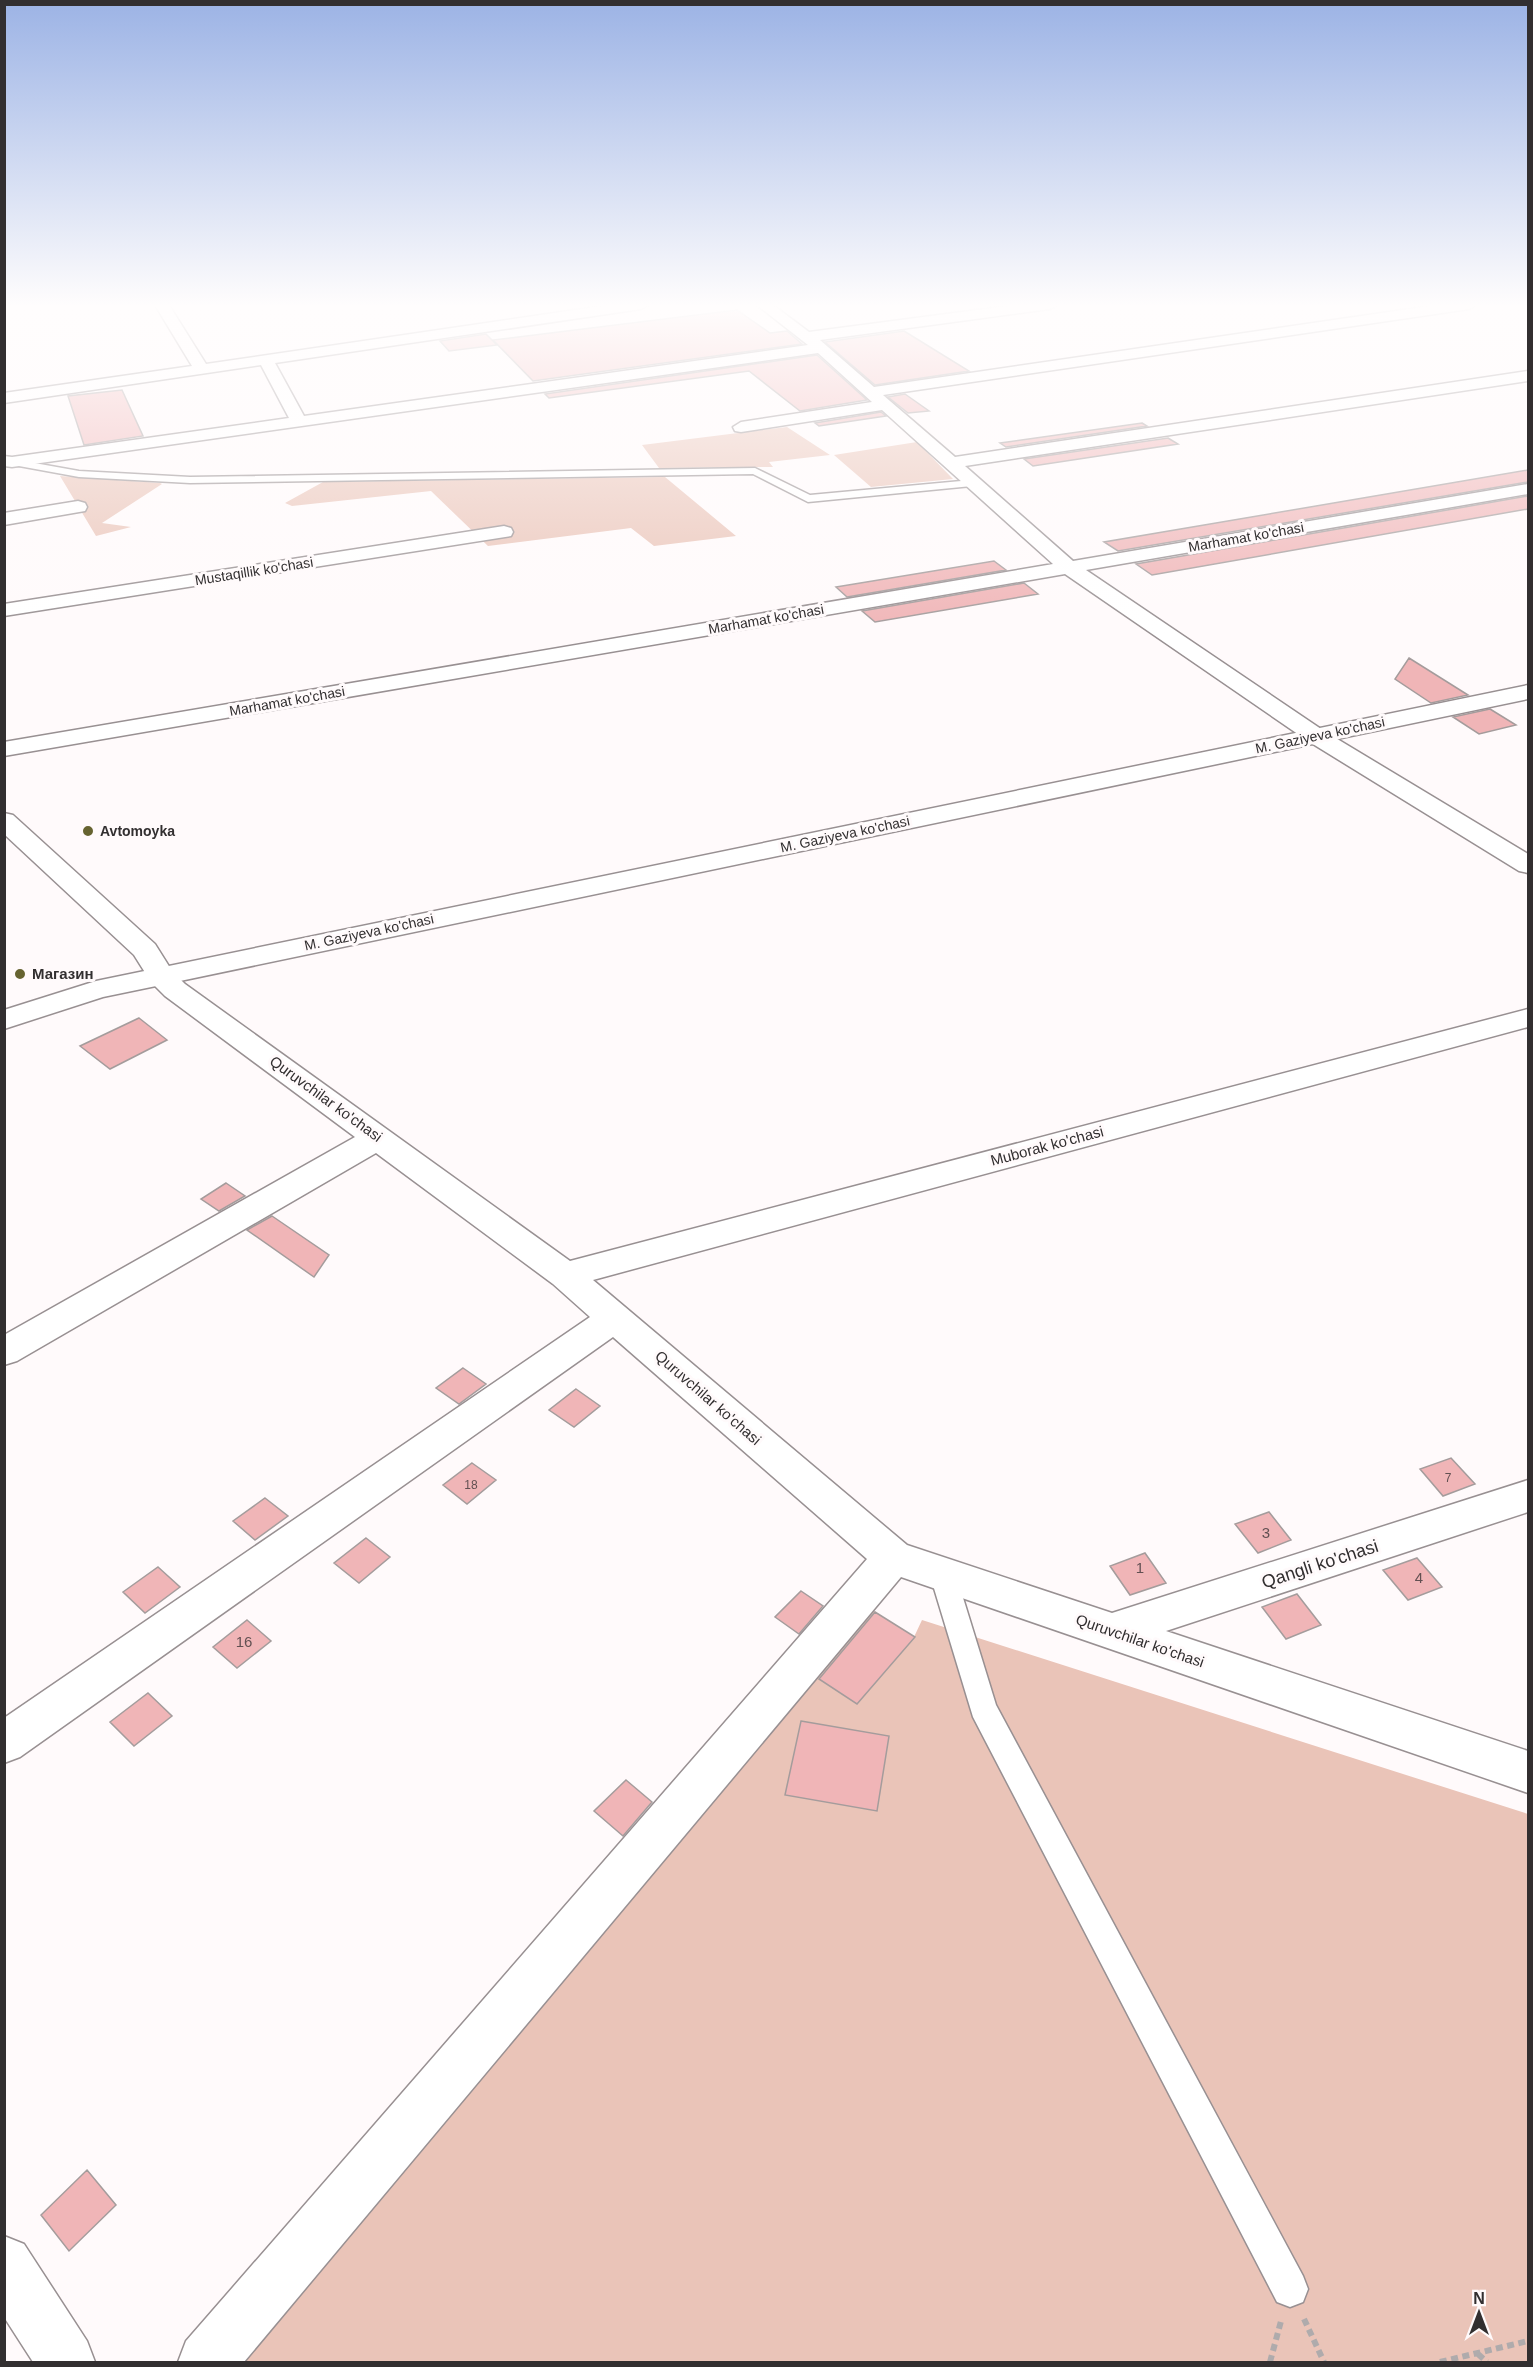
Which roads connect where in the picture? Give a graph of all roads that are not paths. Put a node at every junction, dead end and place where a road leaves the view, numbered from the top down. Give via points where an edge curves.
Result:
1 (296, 415) edge
2 (342, 415) edge
3 (796, 415) edge
4 (898, 415) edge
5 (1267, 415) edge
6 (299, 422) junction
7 (741, 427) dead end
8 (8, 461) edge
9 (952, 463) junction
10 (972, 483) junction
11 (1528, 489) edge
12 (78, 507) dead end
13 (4, 519) edge
14 (504, 532) dead end
15 (1068, 567) junction
16 (4, 610) edge
17 (1528, 692) edge
18 (1316, 736) junction
19 (4, 749) edge
20 (4, 820) edge
21 (1528, 865) edge
22 (160, 976) junction
23 (1528, 1018) edge
24 (4, 1020) edge
25 (379, 1137) junction
26 (565, 1275) junction
27 (614, 1318) junction
28 (4, 1352) edge
29 (1528, 1496) edge
30 (893, 1557) junction
31 (943, 1575) junction
32 (1112, 1631) junction
33 (4, 1743) edge
34 (1528, 1772) edge
35 (4, 2264) edge
36 (1290, 2289) road end
37 (66, 2362) edge
38 (207, 2362) edge

1 - 6 street
2 - 6 street
3 - 7 street
4 - 9 street
5 - 9 street
6 - 8 street
8 - 10 lane via 79,474 190,480 755,471 808,499
9 - 10 street
10 - 15 street
11 - 15 street, Marhamat ko'chasi
12 - 13 street
14 - 16 street, Mustaqillik ko'chasi
15 - 18 street
15 - 19 street, Marhamat ko'chasi
17 - 18 street, M. Gaziyeva ko'chasi
18 - 21 street
18 - 22 street, M. Gaziyeva ko'chasi
20 - 22 street, Quruvchilar ko'chasi via 145,950
22 - 24 street, M. Gaziyeva ko'chasi via 96,990
22 - 25 street, Quruvchilar ko'chasi
23 - 26 street, Muborak ko'chasi
25 - 26 street, Quruvchilar ko'chasi
25 - 28 street
26 - 27 street, Quruvchilar ko'chasi
27 - 30 street, Quruvchilar ko'chasi
27 - 33 street
29 - 32 street, Qangli ko'chasi
30 - 31 street, Quruvchilar ko'chasi
30 - 38 street
31 - 32 street, Quruvchilar ko'chasi
31 - 36 lane via 983,1708
32 - 34 street, Quruvchilar ko'chasi
35 - 37 street

